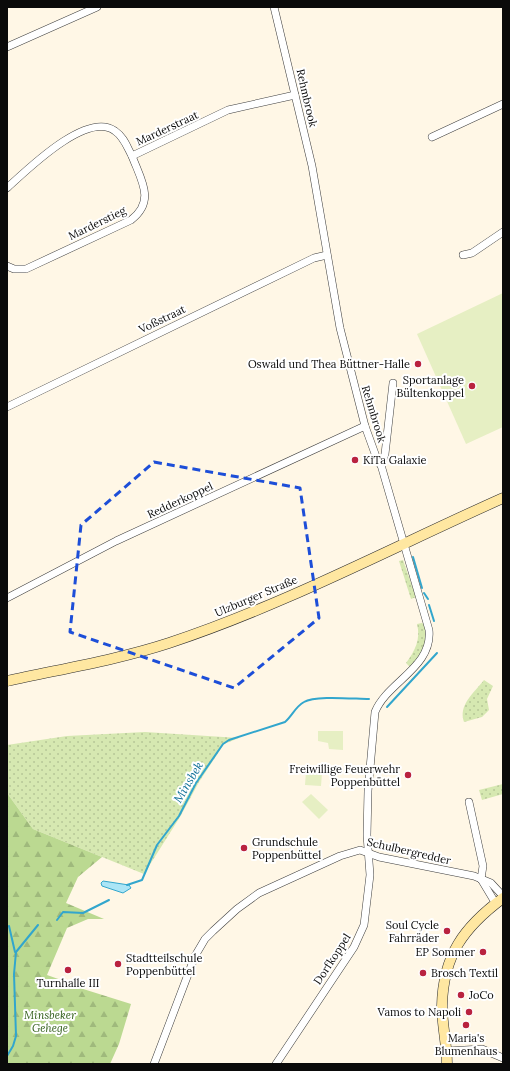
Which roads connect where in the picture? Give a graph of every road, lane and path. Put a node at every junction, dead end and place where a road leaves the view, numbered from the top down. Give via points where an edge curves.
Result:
1 (97, 7) edge
2 (274, 7) edge
3 (7, 47) edge
4 (295, 95) junction
5 (503, 104) edge
6 (432, 137) dead end
7 (132, 156) junction
8 (7, 188) edge
9 (503, 232) edge
10 (327, 255) junction
11 (463, 255) dead end
12 (7, 266) edge
13 (393, 383) dead end
14 (7, 407) edge
15 (365, 426) junction
16 (381, 465) junction
17 (503, 498) edge
18 (403, 543) junction
19 (7, 598) edge
20 (7, 681) edge
21 (469, 802) dead end
22 (368, 853) junction
23 (481, 879) junction
24 (501, 899) edge
25 (447, 1051) junction
26 (503, 1058) edge
27 (154, 1064) edge
28 (276, 1064) edge
29 (447, 1064) edge

1 - 3 street
2 - 4 street, Rehmbrook
4 - 7 street, Marderstraat via 228,110
4 - 10 street, Rehmbrook via 313,172
5 - 6 street
7 - 8 street, Marderstraat via 124,139 114,130 101,126 84,131 56,146
7 - 12 street, Marderstieg via 146,190 140,214 26,269 14,270
9 - 11 street via 472,253
10 - 14 street, Voßstraat via 314,258
10 - 15 street, Rehmbrook via 340,328
13 - 16 street
15 - 16 street, Rehmbrook
15 - 19 street, Redderkoppel via 116,540
16 - 18 street, Rehmbrook
17 - 18 main road, Ulzburger Straße
18 - 20 main road, Ulzburger Straße via 278,601 181,639 112,659
18 - 22 street, Rehmbrook via 430,640 428,650 380,702 375,712 369,775
21 - 23 street via 483,866
22 - 23 street, Schulbergredder
22 - 27 street, Schulbergredder via 360,850 340,856 270,888 237,909 213,931 195,956
22 - 28 street, Dorfkoppel via 370,875 366,916 359,938
23 - 24 street
24 - 25 main road via 466,930 458,941 452,957 442,1006
25 - 26 street via 482,1049
25 - 29 main road

